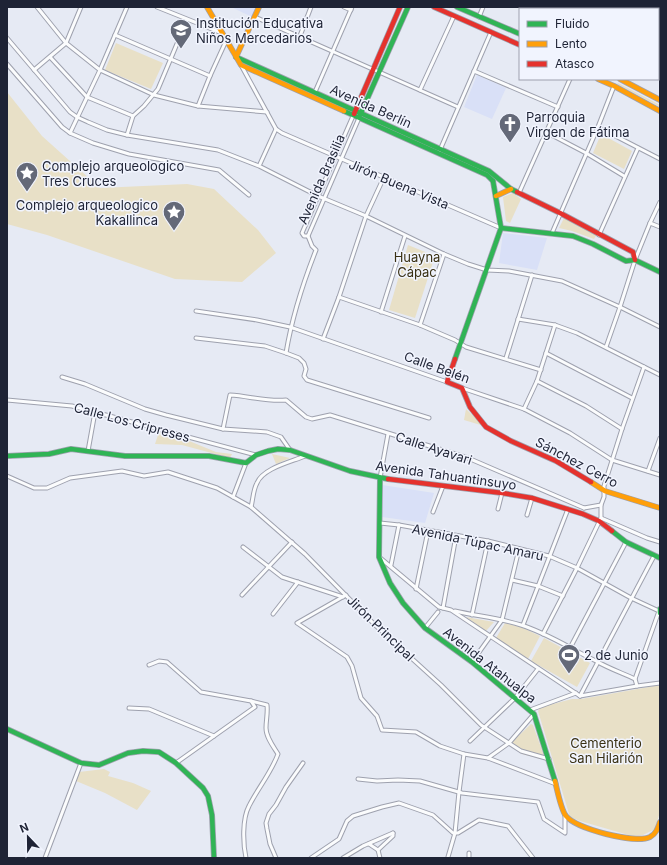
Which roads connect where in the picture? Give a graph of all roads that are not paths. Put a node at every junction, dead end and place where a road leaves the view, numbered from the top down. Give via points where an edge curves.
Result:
1 (38, 7) edge
2 (76, 7) edge
3 (80, 7) edge
4 (127, 7) edge
5 (157, 7) edge
6 (207, 7) edge
7 (259, 7) edge
8 (312, 7) edge
9 (344, 7) edge
10 (400, 7) edge
11 (408, 7) edge
12 (434, 7) edge
13 (457, 7) edge
14 (483, 7) edge
15 (352, 9) edge
16 (79, 11) junction
17 (454, 16) junction
18 (255, 17) junction
19 (479, 17) junction
20 (187, 20) junction
21 (491, 32) junction
22 (222, 33) junction
23 (519, 34) edge
24 (115, 35) junction
25 (300, 36) junction
26 (7, 38) edge
27 (226, 41) junction
28 (66, 43) junction
29 (519, 45) edge
30 (333, 51) junction
31 (50, 57) junction
32 (236, 57) junction
33 (171, 59) junction
34 (7, 64) edge
35 (240, 65) junction
36 (373, 69) junction
37 (34, 70) junction
38 (100, 70) junction
39 (474, 71) junction
40 (380, 72) junction
41 (210, 76) junction
42 (570, 80) edge
43 (600, 80) edge
44 (622, 80) edge
45 (614, 86) junction
46 (420, 90) junction
47 (154, 95) junction
48 (314, 95) junction
49 (87, 97) junction
50 (660, 99) edge
51 (198, 106) junction
52 (458, 107) junction
53 (558, 107) junction
54 (660, 111) edge
55 (267, 112) junction
56 (354, 113) junction
57 (133, 116) junction
58 (360, 116) junction
59 (77, 117) junction
60 (598, 127) junction
61 (276, 129) junction
62 (546, 132) junction
63 (70, 133) junction
64 (127, 135) junction
65 (638, 148) junction
66 (439, 151) junction
67 (586, 153) junction
68 (335, 156) junction
69 (341, 159) junction
70 (660, 159) edge
71 (260, 164) dead end
72 (624, 176) junction
73 (384, 177) junction
74 (497, 177) junction
75 (493, 181) junction
76 (511, 189) junction
77 (520, 193) junction
78 (249, 195) dead end
79 (318, 196) junction
80 (496, 196) junction
81 (324, 198) junction
82 (660, 202) edge
83 (560, 213) junction
84 (366, 216) junction
85 (650, 223) junction
86 (660, 227) edge
87 (501, 228) junction
88 (552, 233) junction
89 (599, 235) junction
90 (308, 236) junction
91 (405, 236) junction
92 (444, 254) junction
93 (635, 260) junction
94 (487, 270) junction
95 (660, 272) edge
96 (532, 275) junction
97 (339, 297) junction
98 (620, 307) junction
99 (196, 311) dead end
100 (381, 312) junction
101 (518, 319) junction
102 (420, 325) junction
103 (555, 325) junction
104 (290, 327) junction
105 (660, 327) edge
106 (196, 338) dead end
107 (323, 339) junction
108 (460, 344) junction
109 (606, 347) junction
110 (286, 353) junction
111 (546, 353) junction
112 (506, 358) junction
113 (644, 367) junction
114 (541, 370) junction
115 (660, 375) edge
116 (62, 377) dead end
117 (538, 381) junction
118 (446, 382) junction
119 (462, 388) junction
120 (632, 398) junction
121 (7, 400) edge
122 (524, 410) junction
123 (95, 412) junction
124 (429, 418) dead end
125 (223, 429) junction
126 (622, 429) junction
127 (388, 434) junction
128 (660, 438) edge
129 (290, 450) junction
130 (88, 451) junction
131 (256, 455) junction
132 (7, 456) edge
133 (305, 456) junction
134 (612, 460) junction
135 (246, 463) junction
136 (648, 471) junction
137 (660, 475) edge
138 (7, 476) edge
139 (380, 478) junction
140 (443, 486) junction
141 (605, 491) junction
142 (502, 492) junction
143 (233, 497) junction
144 (532, 498) junction
145 (601, 505) junction
146 (251, 507) junction
147 (584, 508) junction
148 (660, 508) edge
149 (498, 509) dead end
150 (568, 509) junction
151 (433, 512) dead end
152 (583, 514) junction
153 (527, 515) dead end
154 (600, 520) junction
155 (380, 523) junction
156 (399, 526) junction
157 (428, 531) junction
158 (456, 536) junction
159 (488, 541) junction
160 (292, 542) junction
161 (626, 542) junction
162 (660, 542) edge
163 (243, 547) dead end
164 (519, 549) junction
165 (549, 556) junction
166 (654, 556) junction
167 (379, 557) junction
168 (660, 558) edge
169 (268, 566) junction
170 (391, 566) junction
171 (577, 568) junction
172 (512, 580) junction
173 (298, 582) junction
174 (605, 584) junction
175 (538, 586) junction
176 (416, 589) junction
177 (242, 595) dead end
178 (345, 596) junction
179 (563, 596) junction
180 (631, 598) junction
181 (443, 608) junction
182 (451, 610) junction
183 (660, 611) edge
184 (438, 612) dead end
185 (273, 614) dead end
186 (472, 615) junction
187 (502, 620) junction
188 (523, 625) junction
189 (426, 628) junction
190 (543, 634) junction
191 (490, 637) junction
192 (570, 648) junction
193 (472, 662) junction
194 (598, 662) junction
195 (149, 665) dead end
196 (538, 669) junction
197 (635, 679) junction
198 (660, 683) edge
199 (636, 686) junction
200 (576, 693) junction
201 (580, 696) junction
202 (515, 698) junction
203 (251, 701) junction
204 (130, 708) dead end
205 (530, 710) junction
206 (534, 714) junction
207 (484, 728) junction
208 (7, 729) edge
209 (214, 736) junction
210 (470, 741) dead end
211 (509, 742) junction
212 (464, 754) junction
213 (488, 758) junction
214 (549, 760) junction
215 (81, 763) junction
216 (176, 763) junction
217 (303, 763) dead end
218 (358, 779) dead end
219 (556, 784) junction
220 (459, 792) junction
221 (565, 815) junction
222 (660, 822) edge
223 (455, 833) junction
224 (368, 844) junction
225 (378, 850) junction
226 (469, 853) dead end
227 (448, 857) edge
228 (45, 858) edge
229 (214, 858) edge
230 (246, 858) edge
231 (276, 858) edge
232 (311, 858) edge
233 (343, 858) edge
234 (380, 858) edge
235 (469, 858) edge
236 (533, 858) edge

1 - 28 street
2 - 16 street
3 - 16 street
4 - 24 street
5 - 20 street
6 - 22 street
7 - 18 street
8 - 25 street
9 - 15 street
10 - 36 street, Avenida Brasilia
11 - 40 street, Avenida Brasilia
12 - 17 street
13 - 19 street
14 - 19 street
15 - 30 street
16 - 28 street
17 - 21 street
17 - 46 street
18 - 25 street
18 - 32 street
19 - 23 street
20 - 22 street
20 - 33 street
21 - 29 street
21 - 39 street
22 - 27 street
24 - 33 street
24 - 38 street
25 - 30 street
26 - 37 street
27 - 32 street
27 - 41 street
28 - 31 street
28 - 38 street
30 - 36 street
30 - 48 street
31 - 37 street
31 - 49 street
32 - 35 street
32 - 48 street, Avenida Berlín
33 - 41 street
33 - 47 street
34 - 63 street
35 - 48 street, Avenida Berlín
35 - 55 street
36 - 40 street
36 - 56 street, Avenida Brasilia
37 - 59 street
38 - 47 street
38 - 49 street
39 - 52 street
39 - 53 street
40 - 46 street
40 - 58 street, Avenida Brasilia
41 - 51 street
42 - 53 street
43 - 45 street
44 - 50 street
45 - 54 street
45 - 60 street
46 - 52 street
47 - 51 street
47 - 57 street
48 - 56 street, Avenida Berlín
49 - 57 street
49 - 59 street
51 - 55 street
52 - 66 street
53 - 62 street
55 - 61 street
56 - 58 street, Avenida Berlín
56 - 68 street, Avenida Brasilia
57 - 64 street
58 - 66 street, Avenida Berlín
58 - 69 street, Avenida Brasilia
59 - 63 street
59 - 64 street
60 - 65 street
60 - 67 street
61 - 68 street, Jirón Buena Vista
61 - 71 street
62 - 67 street
62 - 77 street
63 - 78 street via 129,154 219,170
64 - 79 street via 218,150 259,166
65 - 70 street
65 - 72 street
66 - 74 street, Avenida Berlín via 490,171
66 - 75 street, Avenida Berlín via 487,175
67 - 72 street
67 - 83 street
68 - 69 street, Jirón Buena Vista
68 - 79 street, Avenida Brasilia
69 - 73 street, Jirón Buena Vista
69 - 81 street, Avenida Brasilia
72 - 89 street
73 - 84 street
73 - 87 street, Jirón Buena Vista
74 - 75 street
74 - 76 street, Avenida Berlín
75 - 80 street
76 - 77 street, Avenida Berlín
76 - 80 street
77 - 83 street, Avenida Berlín
79 - 81 street
79 - 90 street, Avenida Brasilia via 302,233
80 - 87 street
81 - 84 street
81 - 90 street, Avenida Brasilia
82 - 85 street
83 - 88 street
83 - 89 street, Avenida Berlín
84 - 91 street
84 - 97 street
85 - 86 street
85 - 93 street
87 - 88 street
87 - 94 street
88 - 93 street via 573,236 626,261
89 - 93 street, Avenida Berlín via 633,252
90 - 104 street via 316,250
91 - 92 street
91 - 100 street
92 - 94 street
92 - 102 street
93 - 95 street
93 - 98 street
94 - 96 street
94 - 108 street
96 - 98 street via 571,284
96 - 101 street
97 - 100 street
97 - 107 street
98 - 105 street
98 - 109 street
99 - 104 street, Calle Belén
100 - 102 street
101 - 103 street
101 - 112 street
102 - 108 street
103 - 109 street
103 - 111 street
104 - 107 street, Calle Belén
104 - 110 street
106 - 110 street via 265,346
107 - 118 street, Calle Belén
108 - 112 street
108 - 118 street
109 - 113 street
110 - 124 street via 304,362 304,376 307,380
111 - 114 street
111 - 120 street
112 - 114 street
113 - 115 street
113 - 120 street
114 - 117 street
116 - 125 street via 145,409
117 - 122 street
117 - 126 street via 586,406
118 - 119 street, Calle Belén
119 - 122 street, Calle Belén
119 - 141 street, Sánchez Cerro via 470,407 486,427 556,461
120 - 126 street
121 - 123 street, Calle Los Cripreses via 72,406
122 - 134 street, Calle Belén via 570,433
123 - 130 street
123 - 131 street, Calle Los Cripreses
125 - 127 street, Calle Ayavari via 230,395 273,401 286,400 312,419 330,415
125 - 129 street via 274,434 281,437
126 - 134 street
127 - 139 street
127 - 147 street, Calle Ayavari via 468,458
128 - 136 street
129 - 131 street, Avenida Tahuantinsuyo via 278,449
129 - 133 street, Avenida Tahuantinsuyo
130 - 132 street via 71,449 49,454
130 - 135 street via 125,456 209,456
131 - 135 street, Avenida Tahuantinsuyo
133 - 139 street, Avenida Tahuantinsuyo
133 - 146 street via 265,473 257,482
134 - 136 street, Calle Belén
134 - 141 street via 604,486
135 - 143 street
136 - 137 street, Calle Belén
138 - 143 street, Jirón Principal via 34,488 47,488 70,478 122,471 144,476 168,472 217,488
139 - 140 street, Avenida Tahuantinsuyo
139 - 155 street, Avenida Atahualpa
140 - 142 street, Avenida Tahuantinsuyo
140 - 151 street
141 - 145 street
141 - 148 street, Sánchez Cerro
142 - 144 street, Avenida Tahuantinsuyo
142 - 149 street
143 - 146 street, Jirón Principal
144 - 150 street, Avenida Tahuantinsuyo
144 - 153 street
145 - 147 street
145 - 154 street
146 - 160 street, Jirón Principal
147 - 152 street
150 - 152 street, Avenida Tahuantinsuyo
150 - 165 street
152 - 154 street, Avenida Tahuantinsuyo
154 - 161 street, Avenida Tahuantinsuyo
154 - 162 street
154 - 171 street
155 - 156 street, Avenida Túpac Amaru
155 - 167 street, Avenida Atahualpa
156 - 157 street, Avenida Túpac Amaru
156 - 170 street
157 - 158 street, Avenida Túpac Amaru
157 - 176 street
158 - 159 street, Avenida Túpac Amaru
158 - 181 street
159 - 164 street, Avenida Túpac Amaru
159 - 186 street
160 - 169 street
160 - 178 street, Jirón Principal
161 - 166 street, Avenida Tahuantinsuyo
161 - 174 street
163 - 169 street
164 - 165 street, Avenida Túpac Amaru
164 - 172 street
165 - 171 street, Avenida Túpac Amaru
165 - 175 street
166 - 168 street, Avenida Tahuantinsuyo
166 - 180 street
167 - 170 street, Avenida Atahualpa
167 - 189 street, Avenida Atahualpa via 390,583 403,603
169 - 173 street via 282,577
169 - 177 street
170 - 176 street, Avenida Atahualpa
171 - 174 street, Avenida Túpac Amaru
171 - 179 street
172 - 175 street
172 - 187 street
173 - 178 street
173 - 185 street
174 - 180 street, Avenida Túpac Amaru
174 - 192 street
175 - 179 street
175 - 188 street
176 - 181 street, Avenida Atahualpa
178 - 207 street, Jirón Principal
178 - 212 street via 297,623 347,657 361,698 377,716 382,730 416,732 440,746
179 - 190 street
180 - 183 street, Avenida Túpac Amaru
180 - 194 street
181 - 182 street, Avenida Atahualpa
182 - 186 street, Avenida Atahualpa
182 - 191 street
183 - 197 street
184 - 189 street
186 - 187 street, Avenida Atahualpa
187 - 188 street, Avenida Atahualpa
187 - 191 street
188 - 190 street, Avenida Atahualpa
189 - 193 street, Avenida Atahualpa
190 - 192 street, Avenida Atahualpa
191 - 193 street
191 - 196 street
192 - 194 street, Avenida Atahualpa
193 - 202 street, Avenida Atahualpa
194 - 197 street, Avenida Atahualpa
194 - 201 street
195 - 203 street via 159,660 167,662 201,692
196 - 200 street
196 - 202 street
197 - 199 street
198 - 199 street
199 - 201 street
200 - 201 street
200 - 205 street
202 - 205 street, Avenida Atahualpa
202 - 207 street
203 - 209 street via 255,707
203 - 230 street via 267,705 267,734 278,754 274,766 248,806 245,815
204 - 209 street via 149,709
205 - 206 street, Avenida Atahualpa
206 - 211 street
206 - 214 street, Avenida Atahualpa
207 - 210 street
207 - 211 street, Jirón Principal
208 - 215 street
209 - 216 street
211 - 213 street
211 - 214 street, Jirón Principal via 521,751
212 - 213 street
212 - 220 street
213 - 219 street
214 - 219 street, Avenida Atahualpa
215 - 216 street via 99,765 128,753 143,751 158,752
215 - 228 street
216 - 229 street via 208,796 212,815
217 - 231 street via 269,814 266,823
218 - 220 street via 420,781
219 - 221 street, Avenida Atahualpa
220 - 221 street via 538,802 544,819 565,834
220 - 223 street
221 - 222 street via 575,824 637,840 652,836
223 - 227 street
223 - 232 street via 433,815 399,803 353,816 347,821 339,839
223 - 236 street via 479,820 508,826
224 - 225 street
224 - 225 street via 393,833
224 - 233 street
225 - 234 street
226 - 235 street

